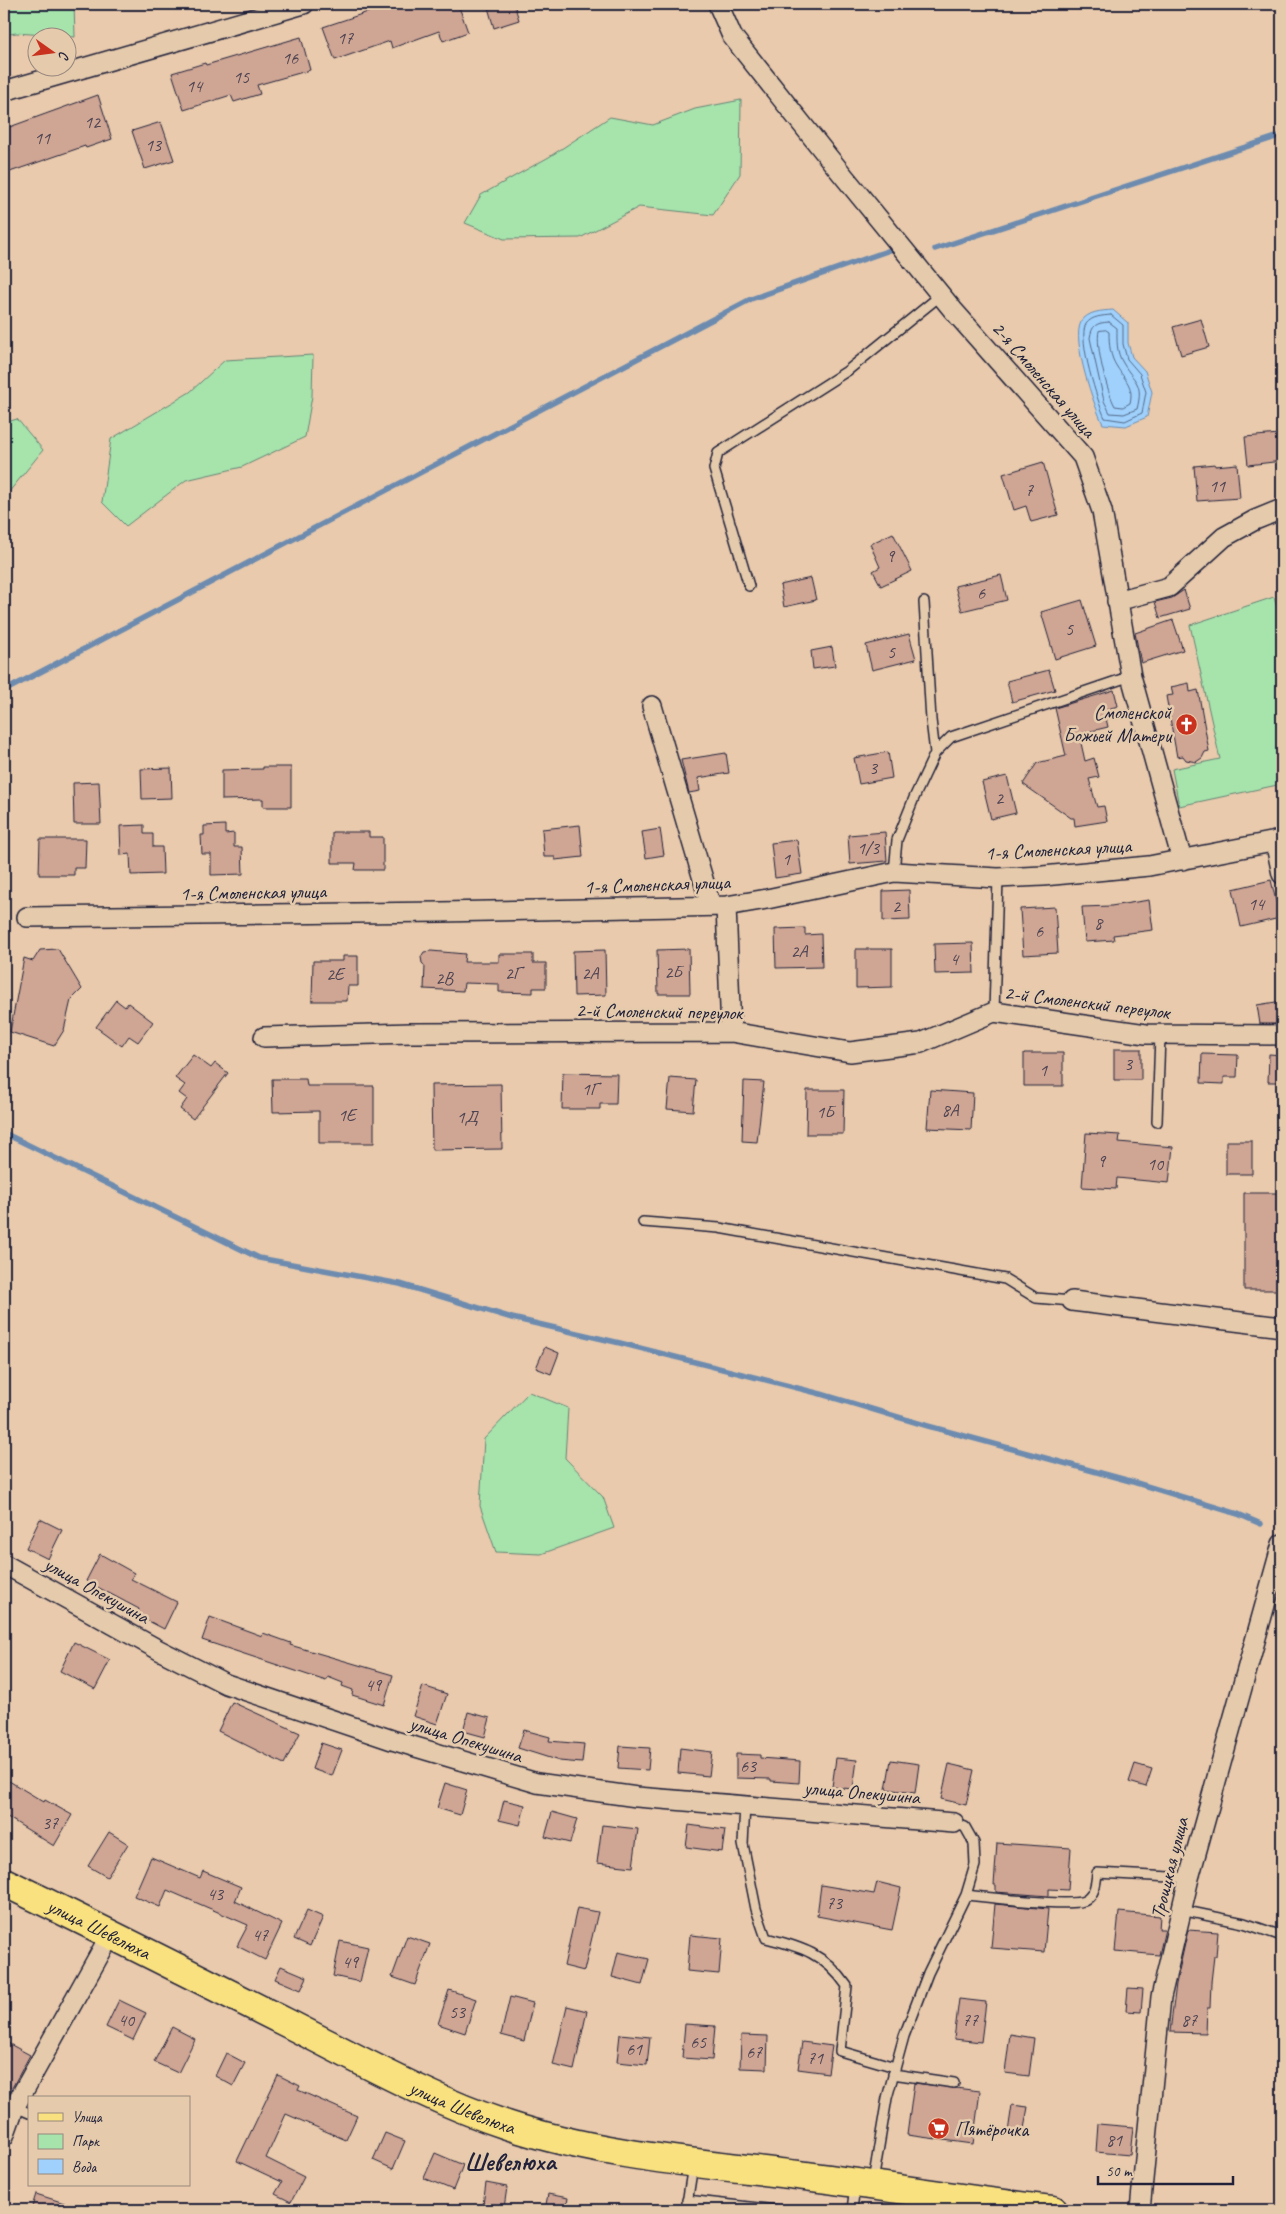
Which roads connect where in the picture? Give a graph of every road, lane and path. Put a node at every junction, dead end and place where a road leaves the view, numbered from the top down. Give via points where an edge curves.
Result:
1 (718, 4) edge
2 (297, 5) edge
3 (4, 91) edge
4 (941, 295) junction
5 (1282, 509) edge
6 (749, 586) dead end
7 (1117, 601) junction
8 (924, 602) dead end
9 (1131, 676) junction
10 (652, 706) dead end
11 (935, 753) junction
12 (1279, 840) edge
13 (1182, 860) junction
14 (894, 872) junction
15 (1282, 874) edge
16 (998, 878) junction
17 (719, 906) junction
18 (27, 918) dead end
19 (994, 1012) junction
20 (731, 1032) junction
21 (1160, 1035) junction
22 (1282, 1035) edge
23 (264, 1037) dead end
24 (1157, 1122) dead end
25 (643, 1222) dead end
26 (1072, 1301) joint
27 (1282, 1327) edge
28 (1282, 1544) edge
29 (4, 1564) edge
30 (745, 1805) junction
31 (954, 1823) joint
32 (1188, 1878) junction
33 (4, 1882) edge
34 (966, 1895) junction
35 (1181, 1910) junction
36 (111, 1934) junction
37 (1282, 1936) edge
38 (894, 2070) junction
39 (954, 2083) dead end
40 (15, 2108) edge
41 (4, 2136) edge
42 (693, 2163) junction
43 (864, 2184) junction
44 (688, 2200) junction
45 (686, 2210) edge
46 (778, 2210) edge
47 (852, 2210) edge
48 (1053, 2210) edge
49 (1140, 2210) edge

1 - 4 street, 2-я Смоленская улица via 732,36
2 - 3 street
4 - 6 lane via 847,370 718,454 714,469
4 - 7 street, 2-я Смоленская улица via 1083,457 1102,511
5 - 7 street via 1224,537 1169,587
7 - 9 street, 2-я Смоленская улица
8 - 11 lane
9 - 11 lane via 951,736
9 - 13 street, 2-я Смоленская улица
10 - 17 street
11 - 14 lane via 897,840
12 - 13 street, 1-я Смоленская улица
12 - 15 street
13 - 16 street, 1-я Смоленская улица via 1149,866
14 - 16 street, 1-я Смоленская улица
14 - 17 street, 1-я Смоленская улица via 767,900
16 - 19 lane
17 - 18 street, 1-я Смоленская улица
17 - 20 street
19 - 20 street, 2-й Смоленский переулок via 921,1043 850,1052
19 - 21 street, 2-й Смоленский переулок
20 - 23 street, 2-й Смоленский переулок
21 - 22 street, 2-й Смоленский переулок
21 - 24 lane
25 - 26 lane via 719,1228 1005,1279 1036,1298
26 - 27 street
28 - 32 street, Троицкая улица
29 - 30 street, улица Опекушина via 226,1684 392,1740 537,1783 637,1797
30 - 31 street, улица Опекушина
30 - 38 lane via 743,1844 756,1909 766,1938 810,1951 835,1968 847,1986 840,2051
31 - 34 lane via 965,1827 974,1843 975,1864
32 - 34 lane via 1096,1872 1096,1885 1084,1902
32 - 35 street, Троицкая улица
33 - 36 main road, улица Шевелюха
34 - 38 lane via 928,1973
35 - 37 lane via 1244,1923
35 - 49 street, Троицкая улица via 1161,1997
36 - 40 street
36 - 42 main road, улица Шевелюха via 401,2081 474,2113 568,2142
38 - 39 lane
38 - 43 lane
40 - 41 street
42 - 43 main road, улица Шевелюха
42 - 44 lane
43 - 47 lane
43 - 48 main road, улица Шевелюха
44 - 45 lane
44 - 46 lane

